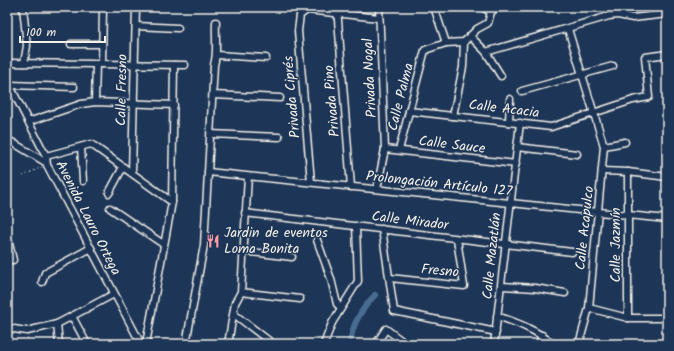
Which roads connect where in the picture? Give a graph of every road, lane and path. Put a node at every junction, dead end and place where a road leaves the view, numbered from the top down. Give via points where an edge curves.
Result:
1 (23, 7) edge
2 (102, 7) edge
3 (136, 7) edge
4 (379, 7) edge
5 (434, 7) edge
6 (482, 7) edge
7 (497, 7) edge
8 (337, 10) edge
9 (491, 12) junction
10 (667, 14) edge
11 (379, 18) junction
12 (216, 22) dead end
13 (136, 26) junction
14 (178, 28) dead end
15 (568, 29) junction
16 (470, 36) junction
17 (464, 42) junction
18 (446, 43) junction
19 (71, 44) dead end
20 (102, 44) junction
21 (486, 52) junction
22 (667, 54) edge
23 (217, 55) junction
24 (266, 58) dead end
25 (7, 63) edge
26 (24, 63) junction
27 (99, 64) junction
28 (135, 64) junction
29 (174, 65) junction
30 (185, 65) dead end
31 (613, 66) dead end
32 (501, 76) dead end
33 (583, 76) junction
34 (9, 87) edge
35 (74, 87) dead end
36 (522, 91) dead end
37 (213, 95) junction
38 (280, 98) dead end
39 (510, 99) dead end
40 (95, 102) junction
41 (134, 103) junction
42 (174, 105) junction
43 (409, 111) junction
44 (595, 113) junction
45 (453, 116) junction
46 (28, 122) junction
47 (509, 122) junction
48 (520, 123) junction
49 (211, 134) junction
50 (279, 137) dead end
51 (7, 139) edge
52 (625, 142) dead end
53 (10, 145) edge
54 (604, 146) junction
55 (81, 147) junction
56 (517, 147) junction
57 (385, 149) junction
58 (399, 150) junction
59 (577, 154) dead end
60 (46, 161) junction
61 (516, 164) junction
62 (123, 167) junction
63 (602, 171) junction
64 (208, 172) junction
65 (628, 172) junction
66 (132, 173) junction
67 (23, 176) dead end
68 (248, 176) junction
69 (667, 177) edge
70 (83, 181) dead end
71 (311, 182) junction
72 (351, 187) junction
73 (378, 189) junction
74 (109, 192) dead end
75 (172, 202) junction
76 (510, 204) junction
77 (110, 208) dead end
78 (245, 213) junction
79 (598, 213) junction
80 (628, 215) junction
81 (667, 219) edge
82 (356, 226) junction
83 (382, 230) junction
84 (7, 235) edge
85 (457, 238) junction
86 (317, 240) dead end
87 (163, 244) junction
88 (506, 245) junction
89 (90, 248) junction
90 (243, 252) junction
91 (572, 252) dead end
92 (292, 257) dead end
93 (7, 260) edge
94 (390, 278) junction
95 (42, 282) dead end
96 (502, 286) junction
97 (240, 292) junction
98 (565, 293) dead end
99 (114, 294) junction
100 (300, 298) dead end
101 (340, 307) junction
102 (589, 308) junction
103 (234, 314) junction
104 (72, 316) junction
105 (497, 316) junction
106 (628, 318) junction
107 (667, 318) edge
108 (57, 324) junction
109 (7, 328) edge
110 (496, 332) junction
111 (542, 335) junction
112 (271, 343) edge
113 (59, 344) edge
114 (87, 344) edge
115 (140, 344) edge
116 (146, 344) edge
117 (186, 344) edge
118 (228, 344) edge
119 (324, 344) edge
120 (376, 344) edge
121 (406, 344) edge
122 (494, 344) edge
123 (539, 344) edge
124 (553, 344) edge
125 (579, 344) edge

1 - 26 street via 27,46
2 - 20 street
3 - 13 street, Calle Fresno
4 - 11 street, Privada Nogal
5 - 18 street
6 - 9 street
7 - 9 street
8 - 11 street
8 - 71 street, Privada Ciprés via 308,10 300,15 298,31
8 - 72 street, Privada Pino
9 - 16 street via 488,23
10 - 15 street via 633,18 613,16
11 - 57 street, Privada Nogal
12 - 23 street
13 - 14 street
13 - 28 street, Calle Fresno
15 - 21 street
15 - 33 street, Calle Acapulco
16 - 17 street
16 - 21 street
17 - 18 street
17 - 45 street via 463,67
18 - 43 street, Calle Palma via 425,50
19 - 20 street
20 - 27 street
21 - 32 street
22 - 44 street, Calle Acacia via 645,57 649,97
23 - 24 street
23 - 37 street
25 - 26 street
26 - 27 street
27 - 28 street
27 - 40 street
28 - 29 street
28 - 41 street, Calle Fresno
29 - 30 street
29 - 42 street
31 - 33 street
33 - 36 street
33 - 44 street, Calle Acapulco
34 - 35 street
34 - 46 street, Avenida Lauro Ortega
37 - 38 street
37 - 49 street
39 - 47 street
40 - 41 street
40 - 46 street via 81,104
41 - 42 street
41 - 66 street, Calle Fresno
42 - 75 street
43 - 45 street, Calle Acacia
43 - 58 street, Calle Palma
44 - 48 street, Calle Acacia via 551,127
44 - 54 street, Calle Acapulco
45 - 47 street, Calle Acacia
46 - 60 street, Avenida Lauro Ortega
47 - 48 street, Calle Acacia
48 - 56 street, Calle Mazatlán
49 - 50 street
49 - 64 street
51 - 53 street
52 - 54 street
53 - 60 street
54 - 63 street, Calle Acapulco
55 - 60 street
55 - 62 street via 91,144
55 - 70 street
56 - 59 street
56 - 61 street, Calle Mazatlán
57 - 58 street, Calle Sauce
57 - 73 street, Privada Nogal
58 - 61 street, Calle Sauce
60 - 67 path
60 - 89 street, Avenida Lauro Ortega
61 - 76 street, Calle Mazatlán
62 - 66 street
62 - 74 street
63 - 65 street
63 - 79 street, Calle Acapulco
64 - 68 street, Prolongación Artículo 127
64 - 117 street via 202,263
65 - 69 street
65 - 80 street, Calle Jazmín
66 - 75 street
68 - 71 street, Prolongación Artículo 127
68 - 78 street
71 - 72 street, Prolongación Artículo 127
72 - 73 street, Prolongación Artículo 127
73 - 76 street, Prolongación Artículo 127
75 - 87 street
76 - 79 street, Prolongación Artículo 127
76 - 88 street, Calle Mazatlán
77 - 87 street
78 - 82 street, Calle Mirador
78 - 90 street
79 - 80 street, Prolongación Artículo 127
79 - 102 street, Calle Acapulco
80 - 81 street, Prolongación Artículo 127
80 - 106 street, Calle Jazmín
82 - 83 street, Calle Mirador
82 - 101 street via 358,281
83 - 85 street, Calle Mirador
83 - 94 street
84 - 93 street via 13,260
85 - 88 street, Calle Mirador
85 - 94 street, Fresno via 464,286
86 - 101 street
87 - 116 street
88 - 91 street, Calle Mirador
88 - 96 street, Calle Mazatlán
89 - 95 street via 44,273
89 - 99 street, Avenida Lauro Ortega
90 - 92 street
90 - 97 street
94 - 110 street via 394,311
96 - 98 street
96 - 105 street, Calle Mazatlán
97 - 100 street
97 - 103 street
99 - 104 street
99 - 115 street, Avenida Lauro Ortega
101 - 119 street
102 - 106 street
102 - 125 street, Calle Acapulco
103 - 112 street
103 - 118 street
104 - 108 street
104 - 114 street
105 - 110 street, Calle Mazatlán
105 - 111 street
106 - 107 street
108 - 109 street via 27,331
108 - 113 street
110 - 122 street, Calle Mazatlán
111 - 123 street
111 - 124 street
120 - 121 street via 386,329

